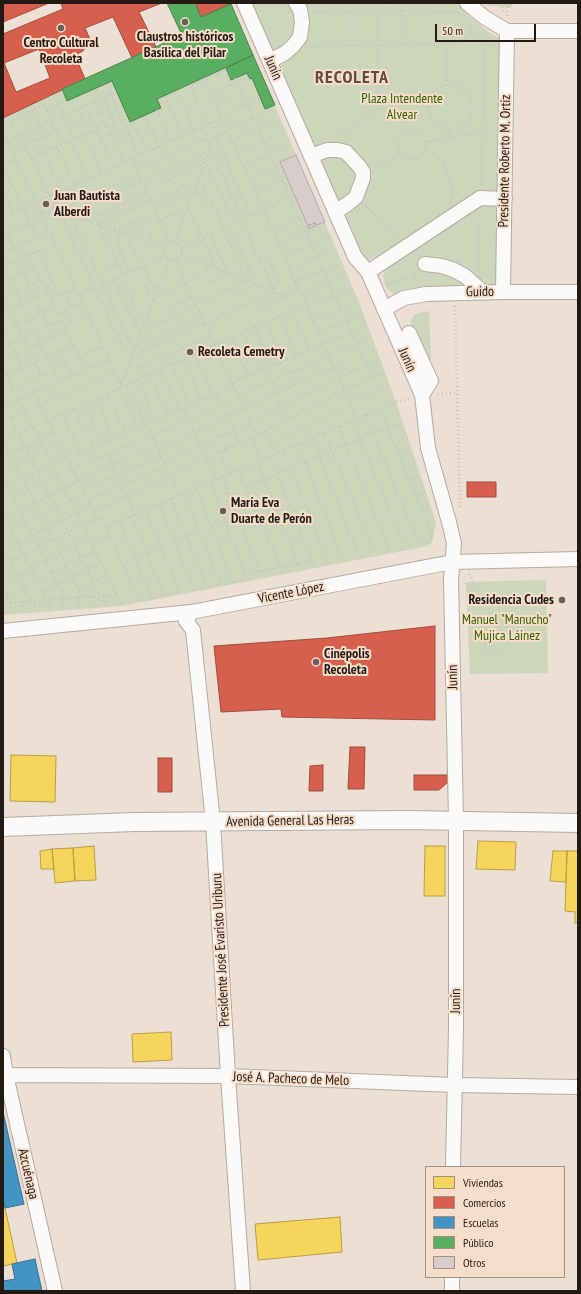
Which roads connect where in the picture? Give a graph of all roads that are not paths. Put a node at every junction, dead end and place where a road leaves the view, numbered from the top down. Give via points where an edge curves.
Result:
1 (244, 3) edge
2 (298, 8) edge
3 (464, 8) edge
4 (507, 31) junction
5 (578, 31) edge
6 (270, 61) junction
7 (311, 156) junction
8 (505, 199) junction
9 (335, 212) junction
10 (425, 264) dead end
11 (368, 272) junction
12 (483, 292) junction
13 (503, 292) junction
14 (578, 292) edge
15 (384, 308) junction
16 (409, 333) dead end
17 (422, 395) junction
18 (578, 559) edge
19 (457, 561) junction
20 (191, 612) junction
21 (3, 631) edge
22 (456, 820) junction
23 (213, 822) junction
24 (578, 823) edge
25 (3, 826) edge
26 (3, 1056) edge
27 (4, 1075) edge
28 (228, 1076) junction
29 (454, 1086) junction
30 (578, 1087) edge
31 (453, 1166) edge
32 (452, 1278) edge
33 (55, 1291) edge
34 (243, 1291) edge
35 (452, 1291) edge

1 - 6 street, Junín
2 - 6 street via 302,27 297,41 285,53
3 - 4 street
4 - 5 street
4 - 8 street, Presidente Roberto M. Ortiz
6 - 7 street, Junín
7 - 9 street, Junín
7 - 9 street via 327,150 346,152 363,172 356,197
8 - 11 street via 480,198
8 - 13 street, Presidente Roberto M. Ortiz
9 - 11 street, Junín via 355,257
10 - 12 street via 454,270
11 - 15 street, Junín
12 - 13 street, Guido
12 - 15 street, Guido via 426,294 404,298
13 - 14 street, Guido
15 - 17 street, Junín
16 - 17 street via 431,381
17 - 19 street, Junín via 428,448
18 - 19 street, Vicente López
19 - 20 street, Vicente López
19 - 22 street, Junín via 452,587
20 - 21 street, Vicente López
20 - 23 street, Presidente José Evaristo Uriburu via 186,620 192,630
22 - 23 main road, Avenida General Las Heras
22 - 24 main road, Avenida General Las Heras
22 - 29 street, Junín
23 - 25 main road, Avenida General Las Heras
23 - 28 street, Presidente José Evaristo Uriburu
26 - 27 street, Azcuénaga
27 - 28 street, José A. Pacheco de Melo
27 - 33 street, Azcuénaga
28 - 29 street, José A. Pacheco de Melo
28 - 34 street, Presidente José Evaristo Uriburu
29 - 30 street, José A. Pacheco de Melo
29 - 31 street, Junín
32 - 35 street

